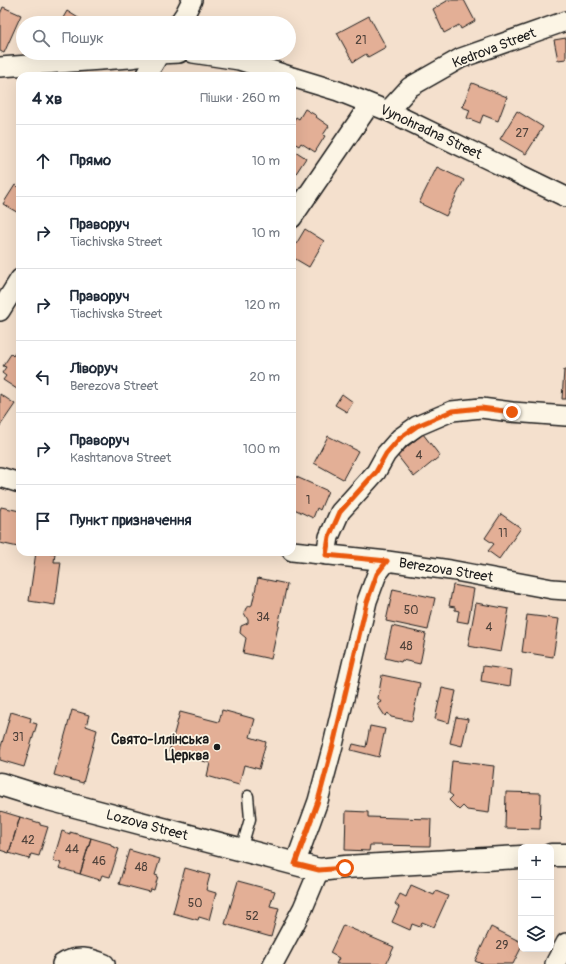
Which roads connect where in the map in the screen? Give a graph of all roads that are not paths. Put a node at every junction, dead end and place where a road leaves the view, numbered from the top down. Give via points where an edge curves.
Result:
1 (192, 0) edge
2 (184, 16) edge
3 (566, 21) edge
4 (104, 60) edge
5 (155, 60) edge
6 (238, 60) edge
7 (0, 68) edge
8 (148, 72) edge
9 (278, 72) edge
10 (296, 78) edge
11 (370, 104) junction
12 (388, 112) junction
13 (566, 197) edge
14 (296, 212) edge
15 (16, 285) edge
16 (0, 311) edge
17 (566, 416) edge
18 (0, 477) edge
19 (16, 482) edge
20 (296, 551) edge
21 (326, 555) junction
22 (387, 561) junction
23 (566, 590) edge
24 (0, 784) edge
25 (248, 796) dead end
26 (241, 850) junction
27 (554, 855) edge
28 (566, 855) edge
29 (518, 857) edge
30 (295, 864) junction
31 (319, 870) junction
32 (566, 943) edge
33 (62, 964) edge
34 (105, 964) edge
35 (273, 964) edge
36 (555, 964) edge

1 - 2 street
3 - 12 street, Kedrova Street via 461,58 410,87
4 - 7 street
5 - 8 street
6 - 9 street, Vynohradna Street
10 - 11 street, Vynohradna Street
11 - 12 street, Vynohradna Street
11 - 14 street
12 - 13 street, Vynohradna Street
15 - 16 street
17 - 21 street via 481,408 452,411 417,426 400,438 386,454 376,472 340,512 329,537
18 - 19 street
20 - 21 street, Berezova Street
21 - 22 street, Berezova Street
22 - 23 street, Berezova Street via 450,570 552,590
22 - 30 street via 377,574 367,602 320,794
24 - 26 street, Lozova Street
25 - 26 lane via 250,819
26 - 30 street, Lozova Street
27 - 28 street
29 - 31 street, Lozova Street
30 - 31 street, Lozova Street
31 - 35 street via 303,908
32 - 36 street
33 - 34 street via 79,958

